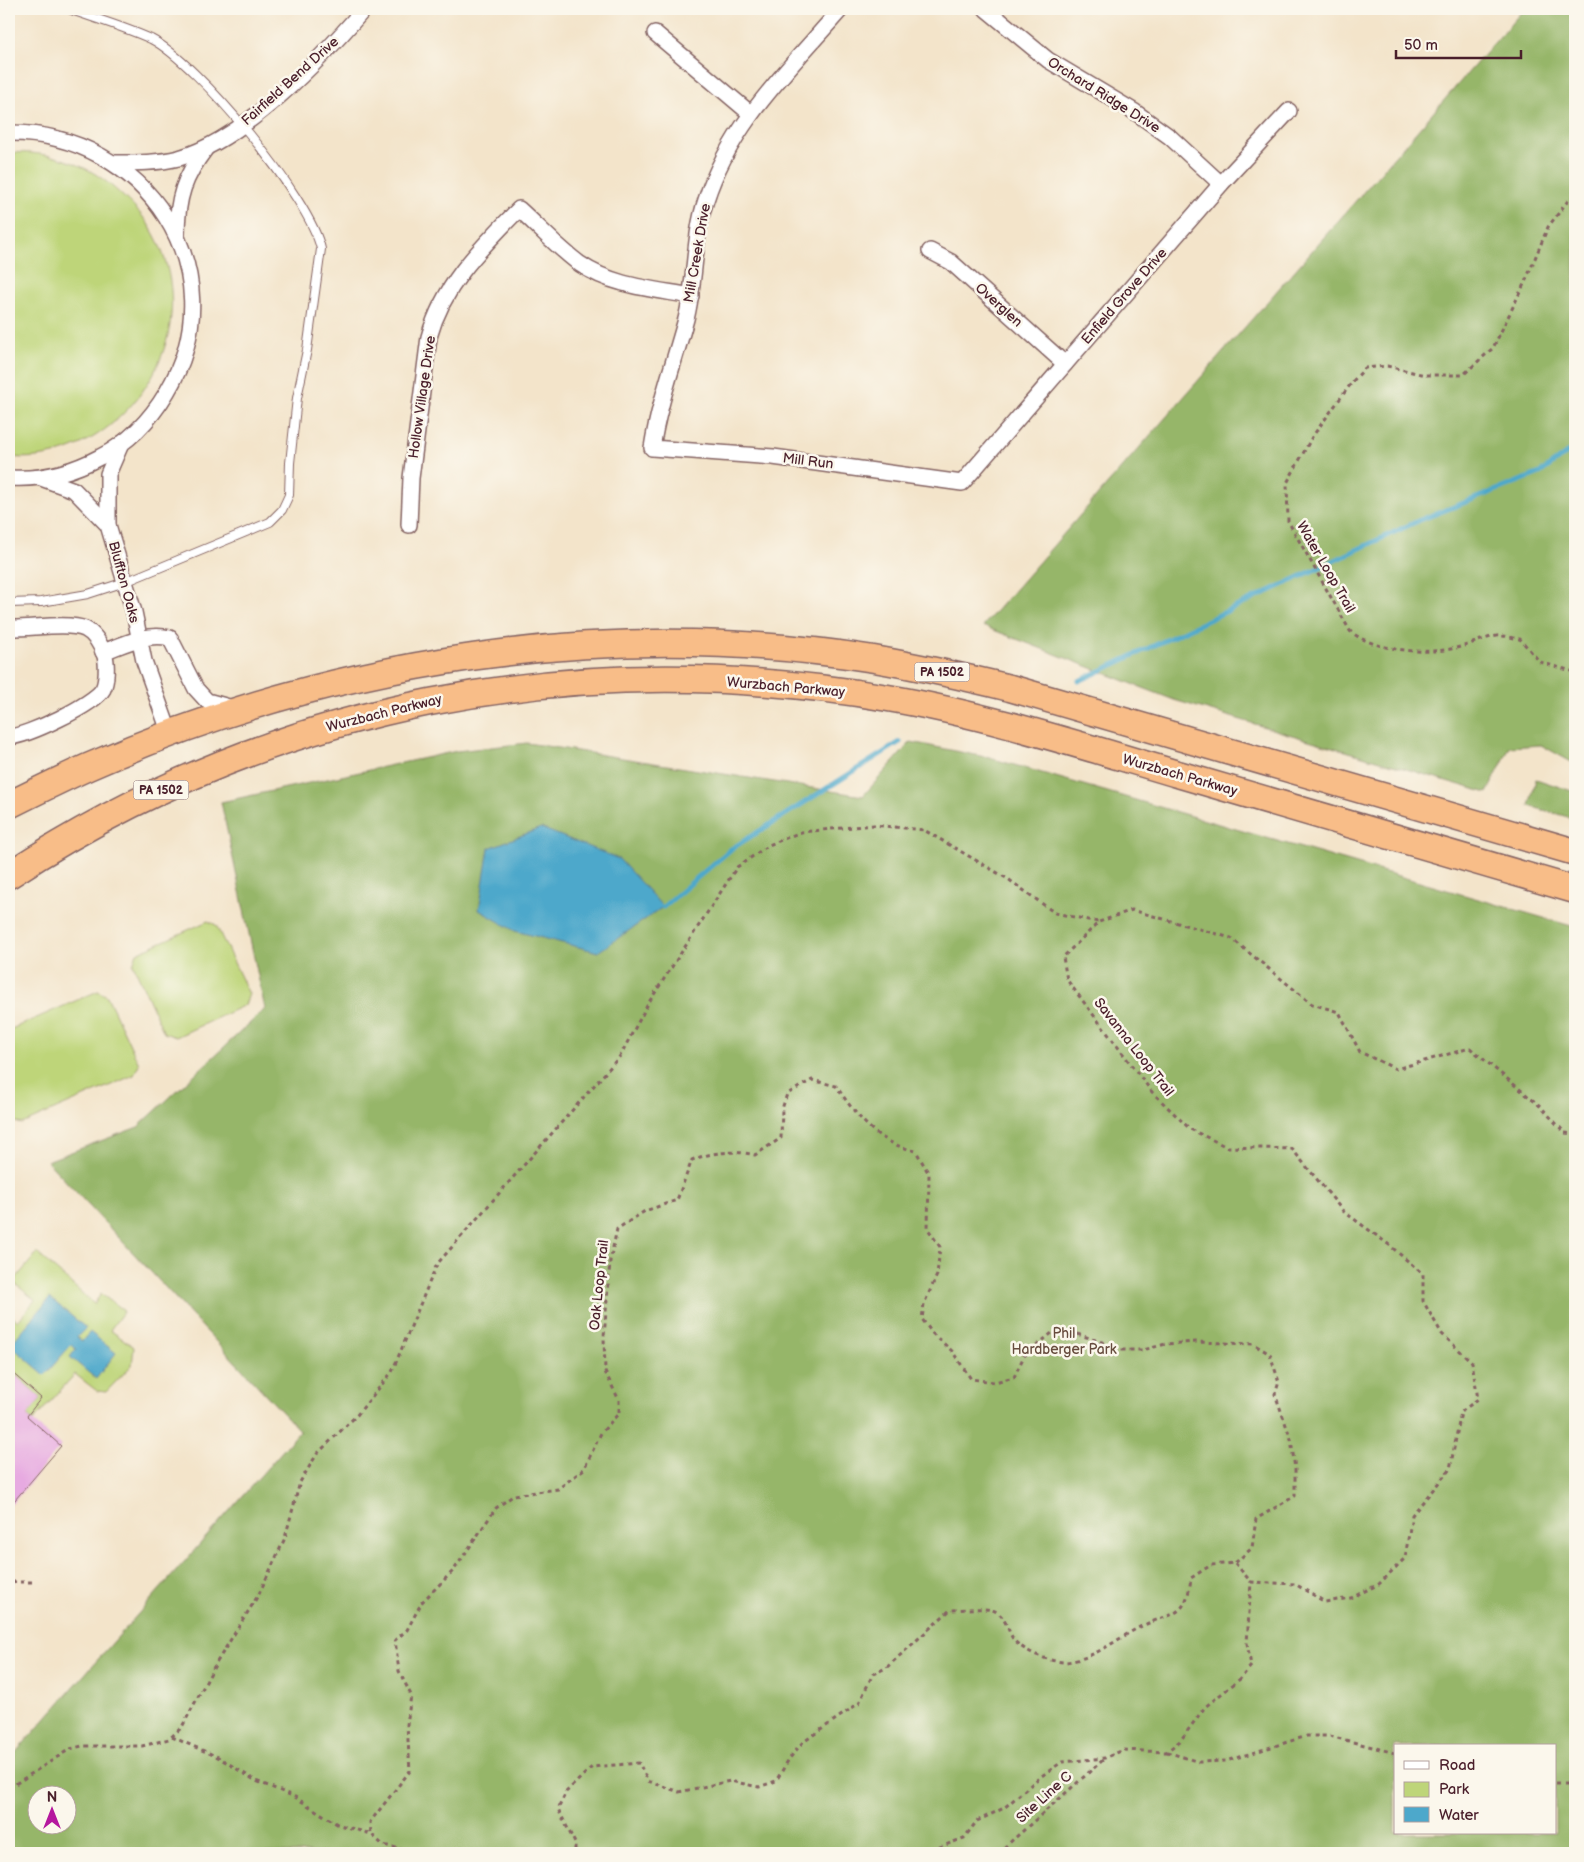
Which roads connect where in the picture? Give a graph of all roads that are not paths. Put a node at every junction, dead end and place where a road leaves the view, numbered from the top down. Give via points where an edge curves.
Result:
1 (69, 9) edge
2 (364, 9) edge
3 (841, 9) edge
4 (986, 9) edge
5 (655, 33) dead end
6 (1289, 111) dead end
7 (751, 114) junction
8 (243, 124) junction
9 (9, 133) edge
10 (208, 146) junction
11 (115, 163) junction
12 (1221, 184) junction
13 (177, 239) junction
14 (930, 251) dead end
15 (691, 296) junction
16 (1065, 364) junction
17 (122, 443) junction
18 (652, 448) joint
19 (37, 477) junction
20 (9, 478) edge
21 (962, 483) joint
22 (108, 525) junction
23 (409, 525) dead end
24 (126, 586) junction
25 (9, 603) edge
26 (9, 628) edge
27 (139, 639) junction
28 (104, 652) junction
29 (240, 710) junction
30 (170, 734) junction
31 (9, 737) edge
32 (9, 805) edge
33 (1575, 852) edge
34 (9, 875) edge
35 (1575, 890) edge

1 - 8 lane via 151,39 173,54
2 - 8 street, Fairfield Bend Drive via 338,40
3 - 7 street, Mill Creek Drive
4 - 12 street, Orchard Ridge Drive via 1048,60 1135,112 1170,138
5 - 7 street
6 - 12 street, Enfield Grove Drive
7 - 15 street, Mill Creek Drive via 727,149 705,200
8 - 10 street, Fairfield Bend Drive
8 - 24 lane via 296,196 318,236 321,249 297,398 289,495 282,510 270,522
9 - 11 street, Fairfield Bend Drive via 64,139
10 - 11 street, Fairfield Bend Drive via 159,162
10 - 13 street, Fairfield Bend Drive via 191,168 180,194
11 - 13 street, Fairfield Bend Drive via 151,196
12 - 16 street, Enfield Grove Drive
13 - 17 street, Fairfield Bend Drive via 190,294 184,350 179,368 161,402
14 - 16 street, Overglen via 951,262
15 - 18 street, Mill Creek Drive via 657,414
15 - 23 street, Hollow Village Drive via 623,283 580,264 519,209 462,270 439,307 429,337
16 - 21 street, Enfield Grove Drive
17 - 19 street, Fairfield Bend Drive via 82,466
17 - 22 street, Bluffton Oaks via 108,474
18 - 21 street, Mill Run via 802,460
19 - 20 street, Fairfield Bend Drive
19 - 22 street, Bluffton Oaks via 74,490
22 - 24 street, Bluffton Oaks
24 - 25 lane via 41,602
24 - 27 street, Bluffton Oaks
26 - 28 street via 83,629 94,636
27 - 28 street
27 - 29 street, Bluffton Oaks via 170,638 196,689 207,701
27 - 30 street, Bluffton Oaks
28 - 31 street via 103,689 89,703 50,723
29 - 30 highway, PA 1502
29 - 33 highway, PA 1502 via 405,668 552,648 692,644 809,652 920,668 1010,688
30 - 32 highway, PA 1502 via 89,766
34 - 35 highway, Wurzbach Parkway / PA 1502 via 60,842 189,776 324,727 433,700 500,688 672,679 784,684 889,698 949,711 1061,740

